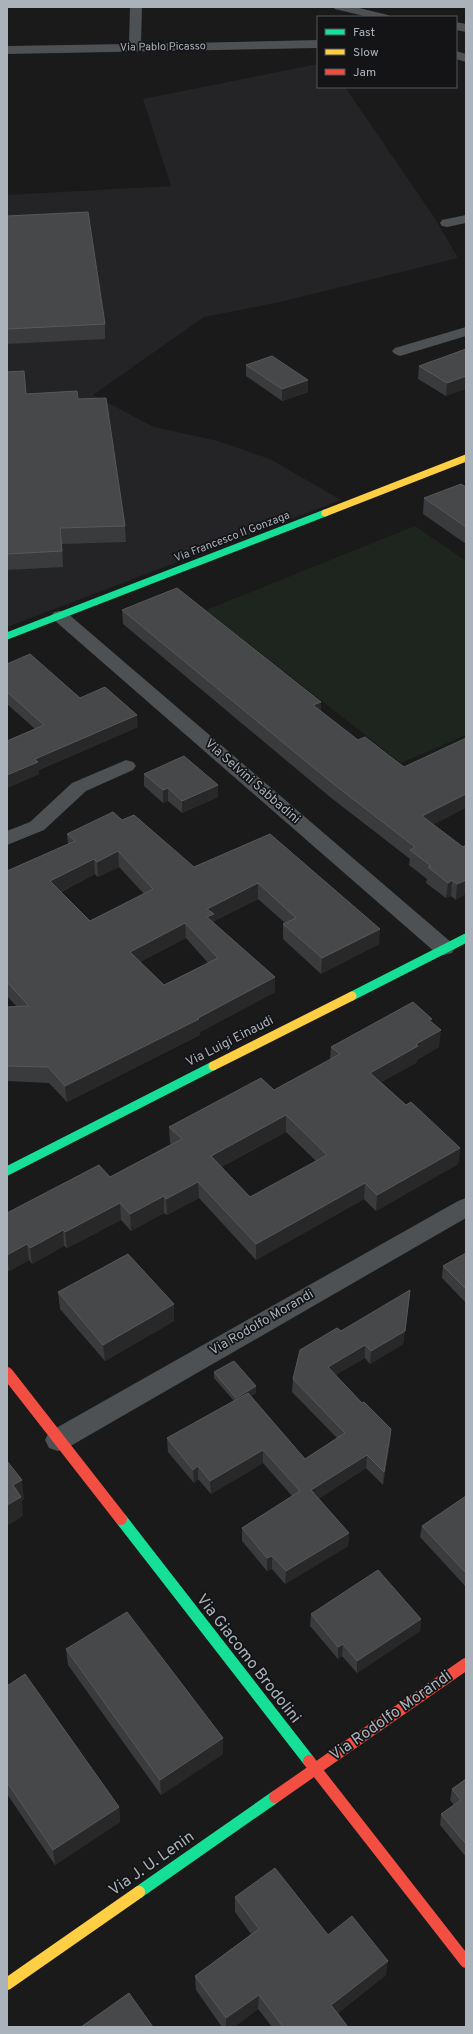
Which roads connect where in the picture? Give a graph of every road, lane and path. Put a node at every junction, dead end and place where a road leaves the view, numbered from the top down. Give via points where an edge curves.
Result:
1 (136, 7) edge
2 (339, 7) edge
3 (380, 16) edge
4 (317, 44) edge
5 (135, 48) junction
6 (7, 50) edge
7 (466, 219) edge
8 (447, 223) dead end
9 (466, 331) edge
10 (400, 351) dead end
11 (466, 458) edge
12 (60, 616) junction
13 (7, 636) edge
14 (126, 766) dead end
15 (7, 839) edge
16 (466, 938) edge
17 (444, 948) junction
18 (7, 1171) edge
19 (466, 1207) edge
20 (7, 1373) edge
21 (58, 1440) junction
22 (466, 1664) edge
23 (315, 1769) junction
24 (466, 1962) edge
25 (7, 1984) edge

1 - 5 street
2 - 3 street
4 - 5 street, Via Pablo Picasso
5 - 6 street, Via Pablo Picasso
7 - 8 street
9 - 10 street
11 - 12 street, Via Francesco II Gonzaga
12 - 13 street, Via Francesco II Gonzaga
12 - 17 street, Via Selvini Sabbadini
14 - 15 street via 79,787 37,826
16 - 17 street, Via Luigi Einaudi
17 - 18 street, Via Luigi Einaudi
19 - 21 street, Via Rodolfo Morandi
20 - 21 street, Via Giacomo Brodolini
21 - 23 street, Via Giacomo Brodolini
22 - 23 street, Via Rodolfo Morandi
23 - 24 street, Via Giacomo Brodolini
23 - 25 street, Via J. U. Lenin

